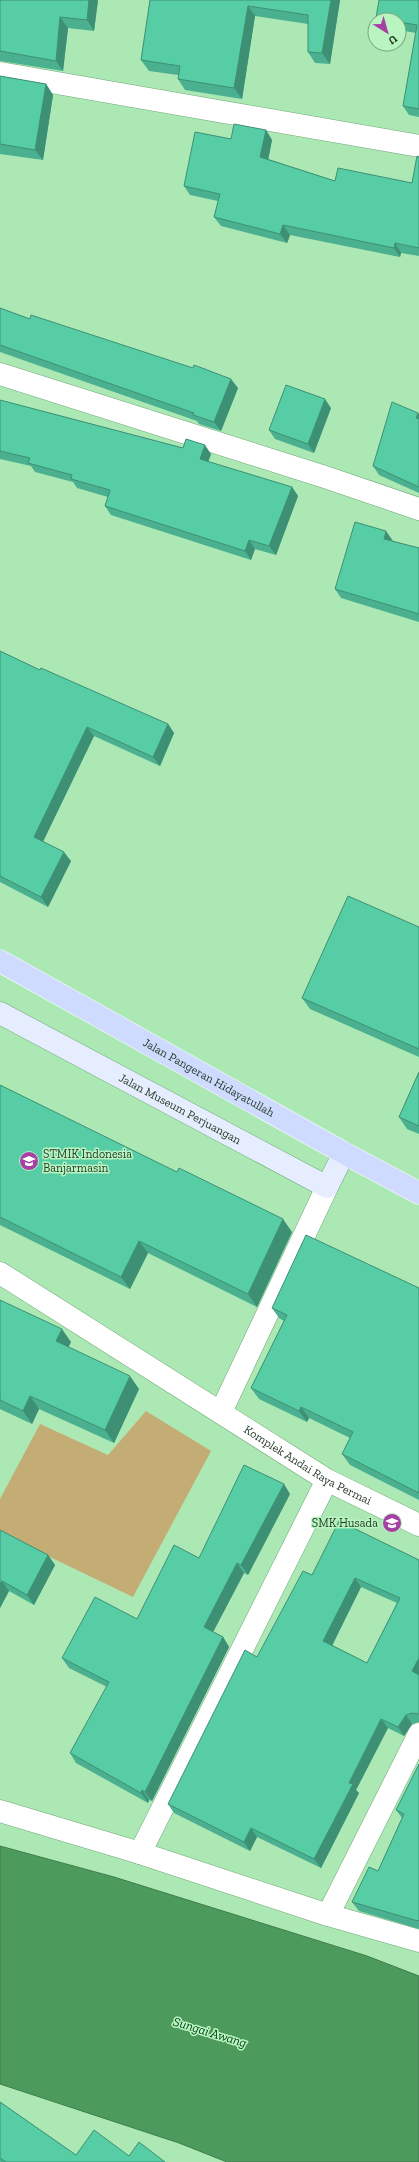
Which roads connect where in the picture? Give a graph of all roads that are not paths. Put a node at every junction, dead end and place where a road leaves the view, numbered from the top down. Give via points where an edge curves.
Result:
1 (0, 74) edge
2 (419, 146) edge
3 (0, 374) edge
4 (419, 509) edge
5 (0, 961) edge
6 (0, 1012) edge
7 (344, 1153) junction
8 (327, 1187) junction
9 (419, 1193) edge
10 (0, 1273) edge
11 (220, 1412) junction
12 (327, 1480) junction
13 (419, 1525) edge
14 (419, 1734) edge
15 (0, 1811) edge
16 (140, 1853) junction
17 (328, 1916) junction
18 (419, 1941) edge

1 - 2 street
3 - 4 street
5 - 7 main road, Jalan Pangeran Hidayatullah
6 - 8 street, Jalan Museum Perjuangan
7 - 8 street
7 - 9 main road, Jalan Pangeran Hidayatullah
8 - 11 street
10 - 11 street, Komplek Andai Raya Permai
11 - 12 street, Komplek Andai Raya Permai
12 - 13 street, Komplek Andai Raya Permai
12 - 16 street
14 - 17 street
15 - 16 street
16 - 17 street
17 - 18 street

